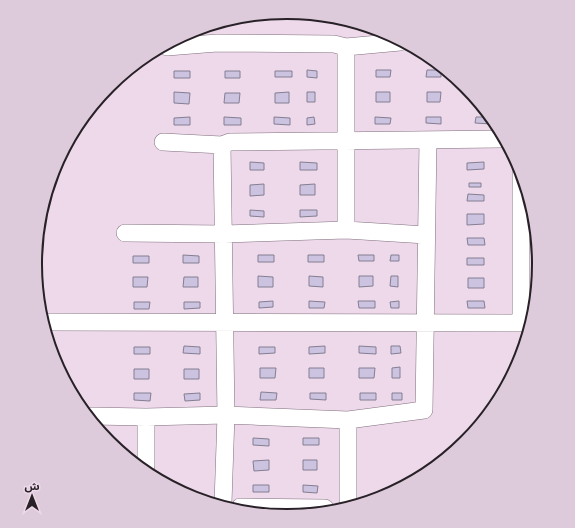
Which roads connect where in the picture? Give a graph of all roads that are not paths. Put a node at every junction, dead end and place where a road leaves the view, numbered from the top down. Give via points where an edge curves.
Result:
1 (393, 43) edge
2 (175, 46) edge
3 (346, 47) junction
4 (498, 139) edge
5 (345, 140) junction
6 (428, 140) junction
7 (163, 142) dead end
8 (222, 145) junction
9 (521, 191) edge
10 (346, 230) junction
11 (124, 233) dead end
12 (223, 234) junction
13 (426, 235) junction
14 (50, 322) edge
15 (224, 322) junction
16 (426, 322) junction
17 (226, 415) junction
18 (95, 416) edge
19 (146, 417) junction
20 (348, 420) junction
21 (146, 464) edge
22 (223, 501) edge
23 (348, 502) edge
24 (259, 507) edge
25 (307, 508) edge

1 - 3 street
2 - 3 street via 217,43 334,44
3 - 5 street
4 - 6 street
5 - 6 street
5 - 8 street via 230,142
5 - 10 street
6 - 13 street
7 - 8 street
8 - 12 street
9 - 16 street via 521,322
10 - 12 street
10 - 13 street
11 - 12 street
12 - 15 street
13 - 16 street
14 - 15 street
15 - 16 street
15 - 17 street
16 - 20 street via 424,410
17 - 19 street
17 - 20 street
17 - 22 street
18 - 19 street
19 - 21 street
20 - 23 street
24 - 25 street

